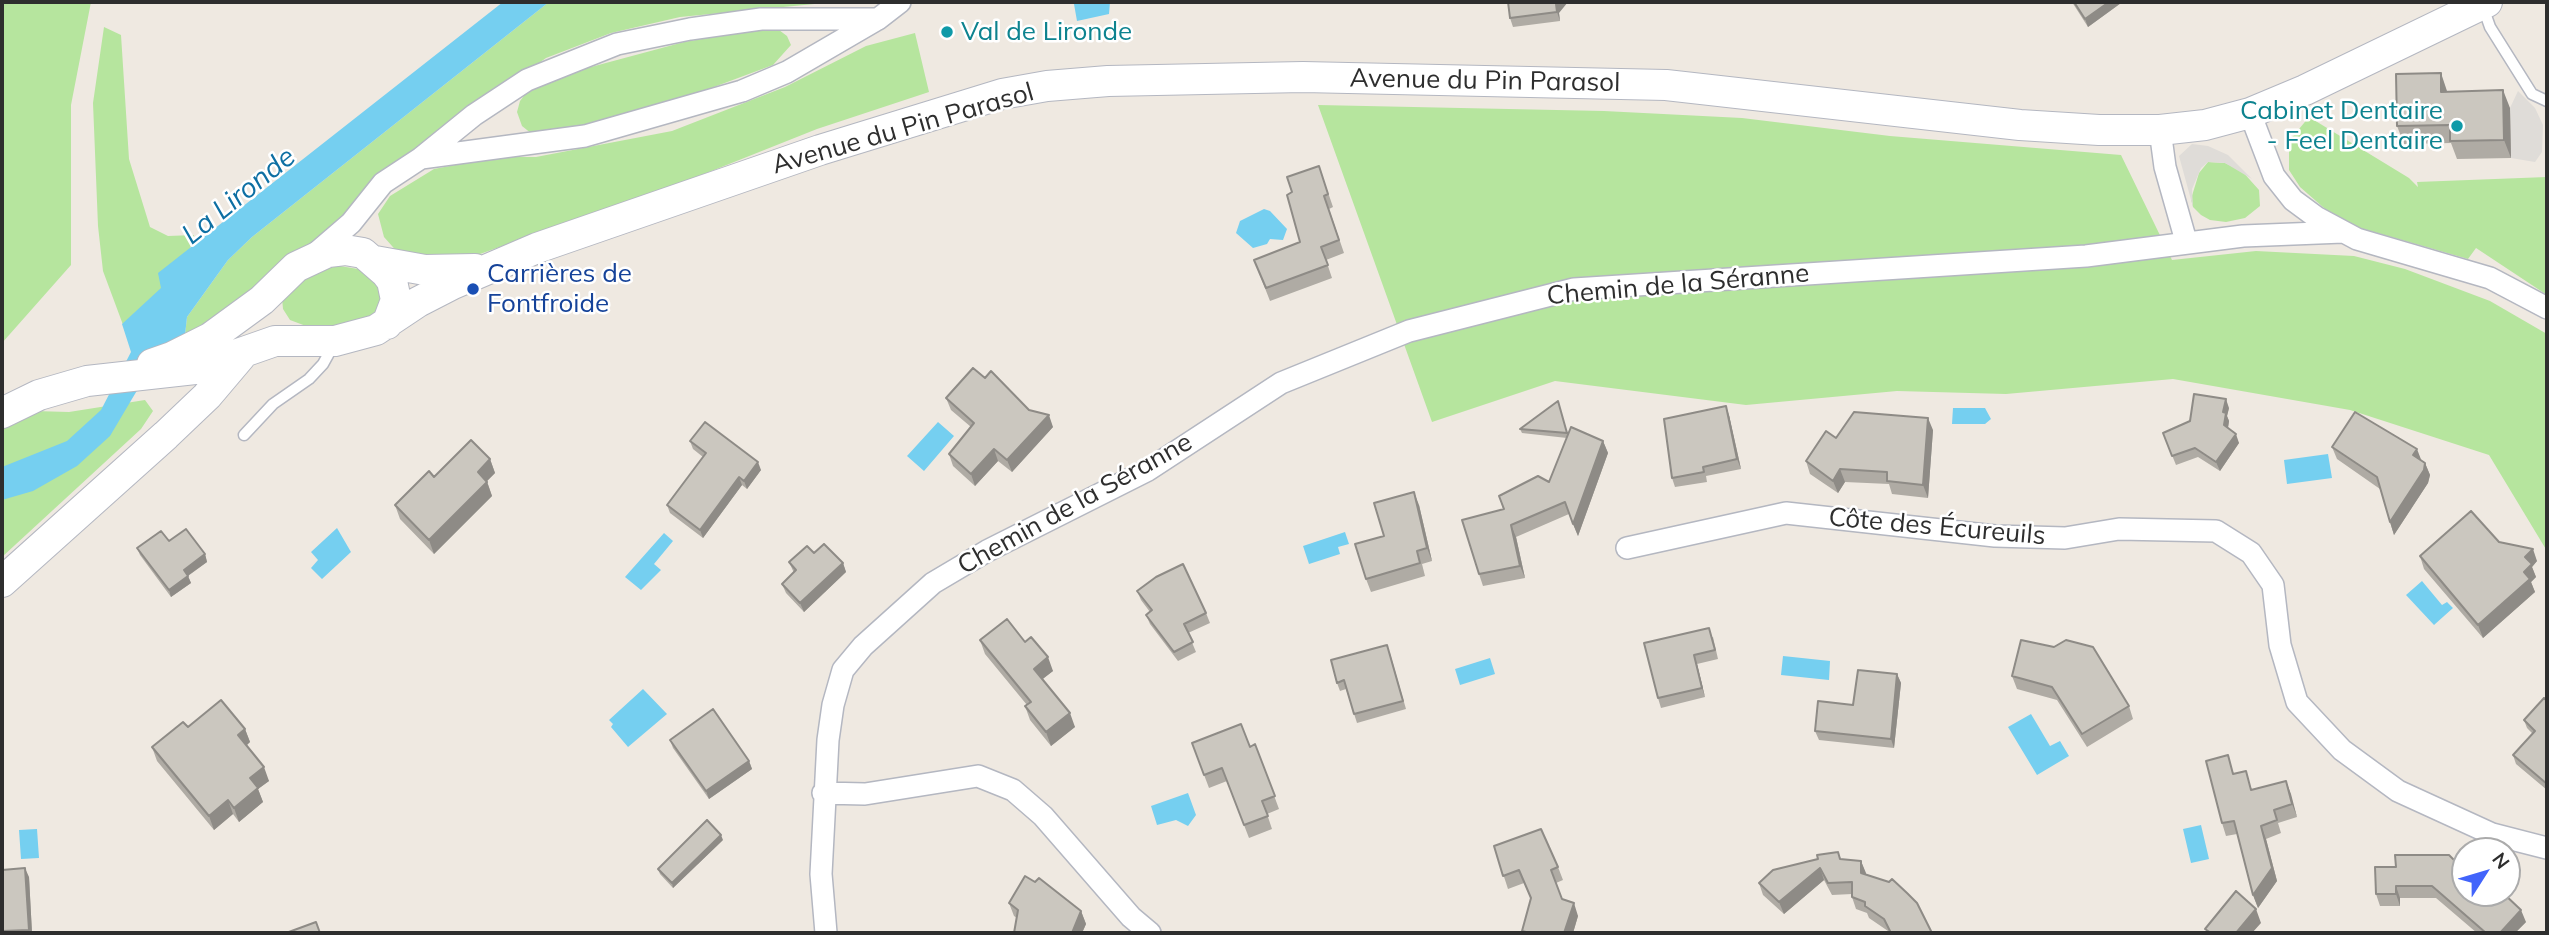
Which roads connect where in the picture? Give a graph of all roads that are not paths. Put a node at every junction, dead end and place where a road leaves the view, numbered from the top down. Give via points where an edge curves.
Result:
1 (900, 2) edge
2 (2484, 3) edge
3 (877, 19) junction
4 (2547, 101) edge
5 (2250, 113) junction
6 (2160, 130) junction
7 (421, 158) junction
8 (362, 207) junction
9 (2343, 232) junction
10 (2186, 241) junction
11 (313, 257) junction
12 (369, 257) junction
13 (483, 269) junction
14 (274, 288) junction
15 (2547, 308) edge
16 (236, 321) junction
17 (387, 324) junction
18 (323, 341) junction
19 (246, 351) junction
20 (161, 367) junction
21 (195, 369) junction
22 (2, 413) edge
23 (166, 435) junction
24 (244, 435) dead end
25 (1627, 548) dead end
26 (2, 582) edge
27 (823, 793) junction
28 (2547, 848) edge
29 (826, 933) edge
30 (1150, 933) edge

1 - 3 street
2 - 4 lane via 2490,27 2532,94
2 - 5 street, Avenue du Pin Parasol
3 - 7 street via 787,72 719,98 585,136
3 - 7 street via 761,19 617,44 527,80
5 - 6 street, Avenue du Pin Parasol via 2206,125
5 - 9 street via 2274,176 2292,200
6 - 10 street
6 - 13 street, Avenue du Pin Parasol via 2020,125 1666,85 1303,77 1068,84 1002,94 922,117
7 - 8 street via 395,173
8 - 11 street
8 - 12 street
9 - 10 street, Chemin de la Séranne
9 - 15 street via 2379,247 2490,278
10 - 27 street, Chemin de la Séranne via 2086,256 1574,289 1446,320 1363,349 1281,383 1148,470 987,551 908,603 843,670 833,705
11 - 12 street via 345,250
11 - 14 street
12 - 13 street, Avenue du Pin Parasol via 425,270
12 - 17 street via 395,290
13 - 17 street, Avenue du Pin Parasol via 418,302
14 - 16 street
14 - 18 street via 271,304 277,322 288,332
16 - 20 street
16 - 21 street
17 - 18 street
18 - 19 street via 275,341
18 - 24 lane via 316,372 273,404
19 - 21 street
19 - 23 street
20 - 21 street
20 - 22 street via 39,395
21 - 23 street via 184,404
23 - 26 street
25 - 28 street, Côte des Écureuils via 1786,513 1995,537 2065,538 2119,529 2216,531 2250,553 2273,585 2280,645 2297,702 2342,750 2410,796 2492,834
27 - 29 street, Chemin de la Séranne via 821,874
27 - 30 street via 865,794 978,776 1013,790 1043,816

